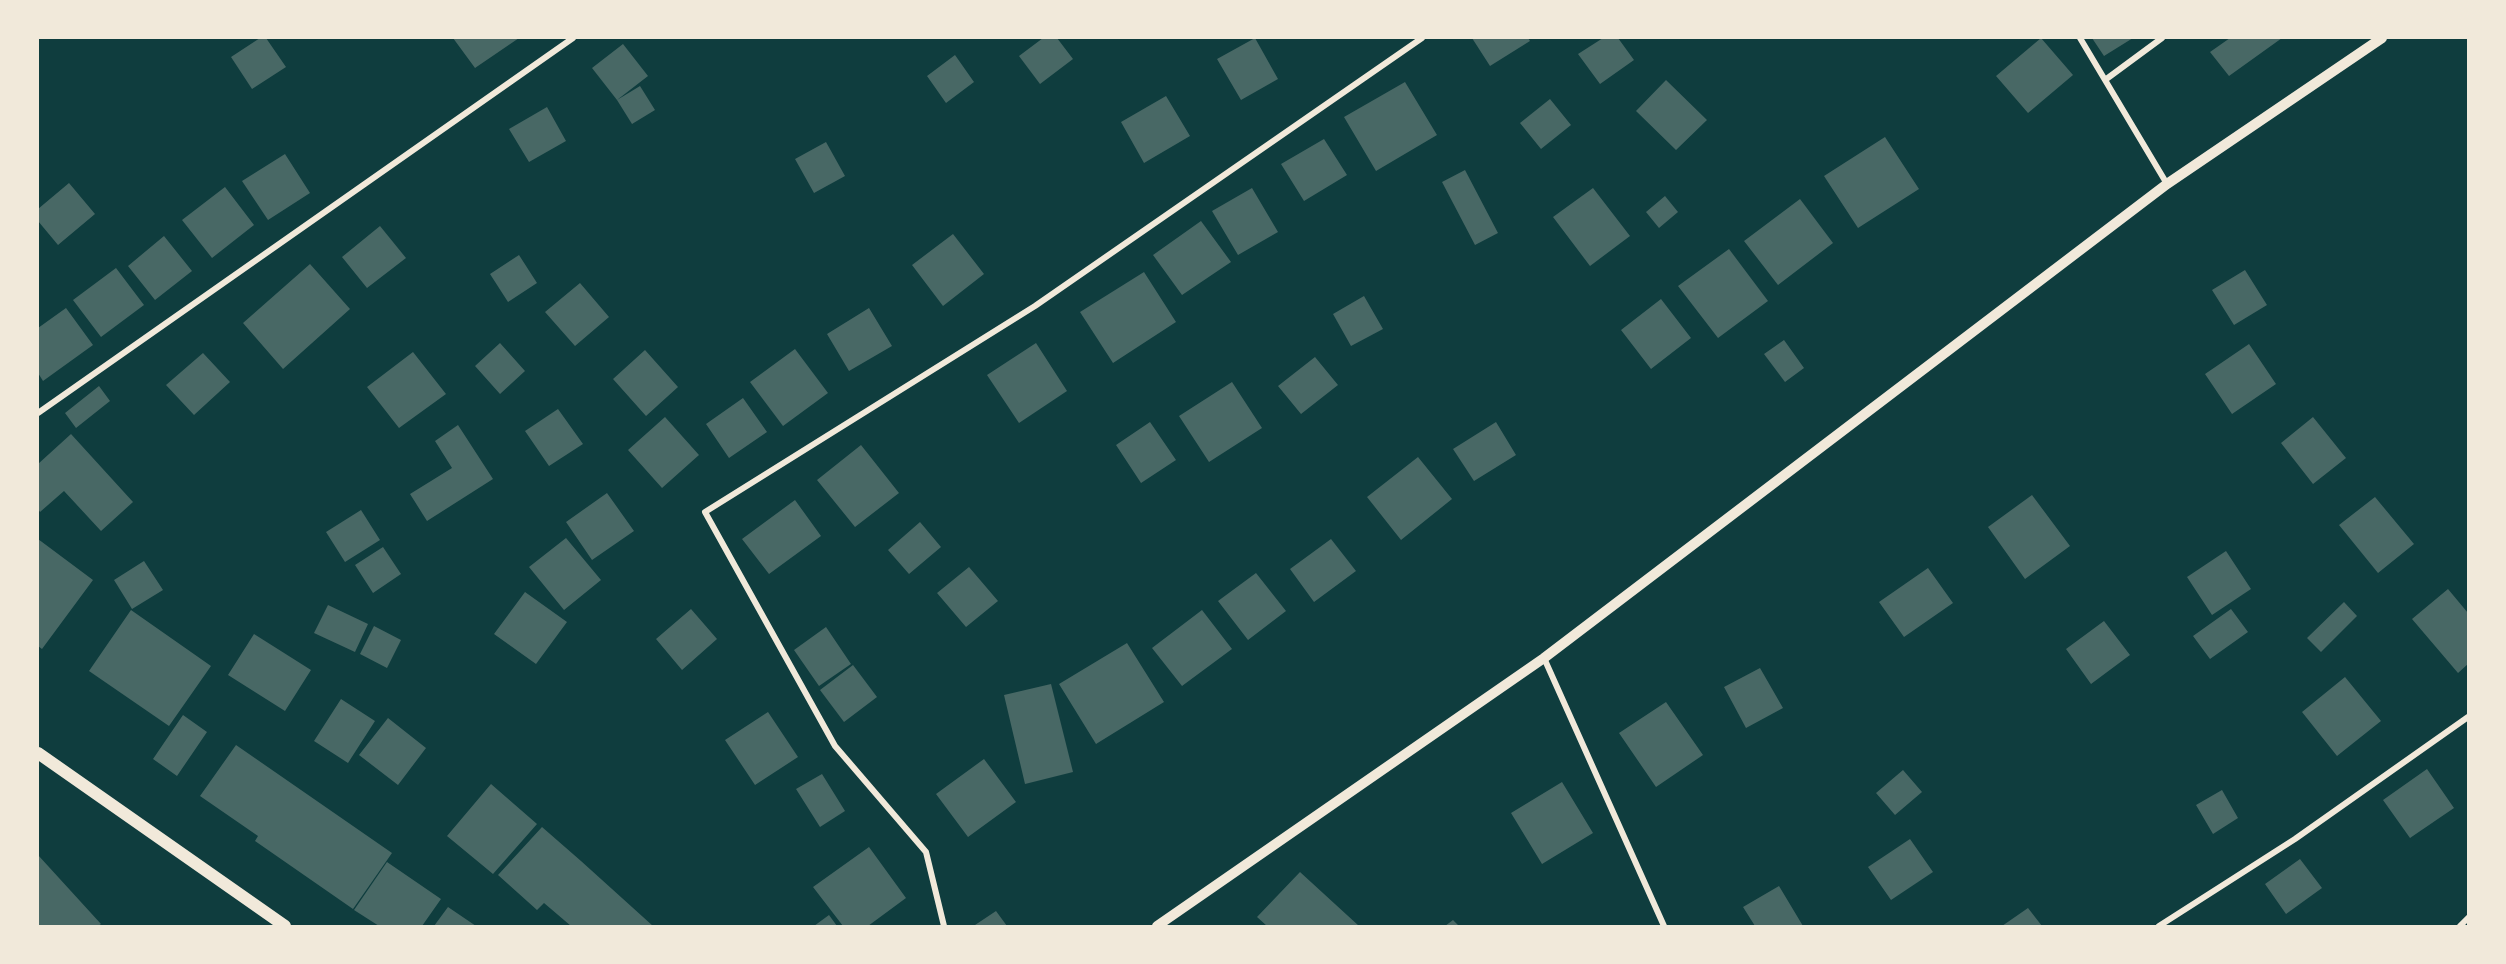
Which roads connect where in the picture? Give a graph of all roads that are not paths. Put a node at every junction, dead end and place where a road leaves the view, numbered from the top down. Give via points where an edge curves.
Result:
1 (573, 38) edge
2 (1422, 38) edge
3 (2080, 38) edge
4 (2162, 38) edge
5 (2382, 38) edge
6 (2105, 80) junction
7 (2167, 184) junction
8 (38, 414) edge
9 (1544, 658) junction
10 (2469, 717) edge
11 (38, 753) edge
12 (2469, 918) edge
13 (285, 927) edge
14 (944, 927) edge
15 (1157, 927) edge
16 (1664, 927) edge
17 (2159, 927) edge
18 (2460, 927) edge

1 - 8 street
2 - 14 street via 1035,306 705,512 835,746 926,852
3 - 6 street
4 - 6 street
5 - 7 street
6 - 7 street
7 - 9 street
9 - 15 street
9 - 16 street
10 - 17 street via 2295,839
11 - 13 main road
12 - 18 street

